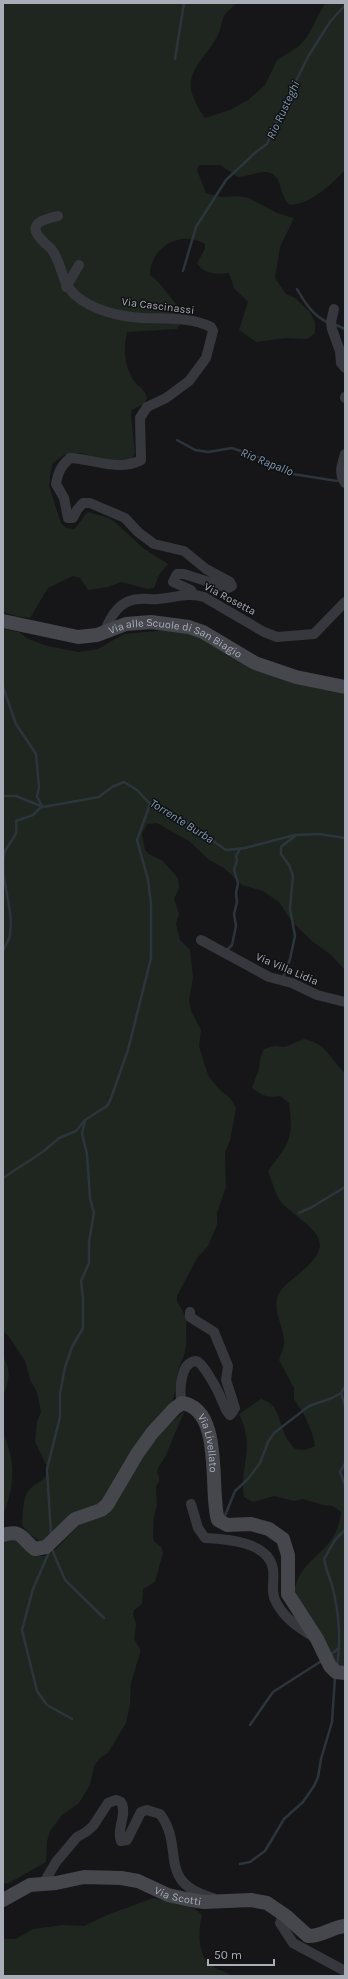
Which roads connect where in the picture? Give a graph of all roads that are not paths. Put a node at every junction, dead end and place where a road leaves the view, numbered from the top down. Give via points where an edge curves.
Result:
1 (58, 216) dead end
2 (79, 265) dead end
3 (66, 287) junction
4 (334, 309) dead end
5 (345, 368) edge
6 (345, 454) edge
7 (345, 483) edge
8 (193, 594) junction
9 (345, 602) edge
10 (3, 621) edge
11 (104, 632) junction
12 (345, 687) edge
13 (201, 940) dead end
14 (345, 1002) edge
15 (190, 1312) dead end
16 (182, 1403) junction
17 (191, 1504) dead end
18 (3, 1535) edge
19 (317, 1639) junction
20 (345, 1673) edge
21 (43, 1884) junction
22 (3, 1900) edge
23 (225, 1901) junction
24 (286, 1916) junction
25 (345, 1926) edge
26 (345, 1971) edge

1 - 3 street via 38,223 36,234 52,250
2 - 3 street
3 - 8 street, Via Cascinassi via 83,301 103,311 143,318 198,322 213,331 206,358 189,381 166,398 146,407 140,418 140,460 131,466 70,458 62,464 56,484 64,498 68,518 73,518 83,503 111,511 125,518 154,544 184,551 206,569 230,582 232,586 228,588 177,574 173,582
4 - 5 street via 332,329 340,351 341,363
6 - 7 street via 340,470
8 - 9 street, Via Rosetta via 204,597 277,637 314,634
8 - 11 street, Via Rosetta via 158,600 130,600 119,606
10 - 11 street, Via alle Scuole di San Biagio via 78,637
11 - 12 street, Via alle Scuole di San Biagio via 126,624 151,622 189,627 203,632 255,663 296,677
13 - 14 street, Via Villa Lidia via 269,977 292,983 317,995
15 - 16 street via 190,1318 214,1332 228,1366 226,1380 235,1408 230,1415 226,1412 202,1364 196,1361 190,1362 186,1368 180,1391
16 - 18 street, Via Livellato via 152,1433 104,1508 75,1520 42,1549 35,1549 19,1534 10,1532
16 - 19 street, Via Livellato via 201,1414 211,1437 218,1520 227,1525 251,1524 269,1529 283,1539 288,1555 288,1594
17 - 19 street via 198,1528 206,1538 221,1538 246,1544 264,1552 273,1568 275,1602 294,1625
19 - 20 street, Via Livellato via 330,1666 336,1672
21 - 22 street, Via Scotti via 25,1886
21 - 23 street, Via Scotti via 84,1877 112,1877 138,1881 168,1895 186,1899 204,1902
21 - 23 street via 56,1862 77,1837 93,1826 108,1803 116,1800 121,1802 123,1807 119,1835 121,1841 125,1842 128,1838 141,1812 147,1810 160,1814 171,1832 173,1860 180,1878 187,1887 197,1893
23 - 24 street, Via Scotti via 259,1900 274,1906
24 - 25 street, Via Scotti via 308,1936 315,1937 336,1927
24 - 26 street via 280,1923 293,1943

